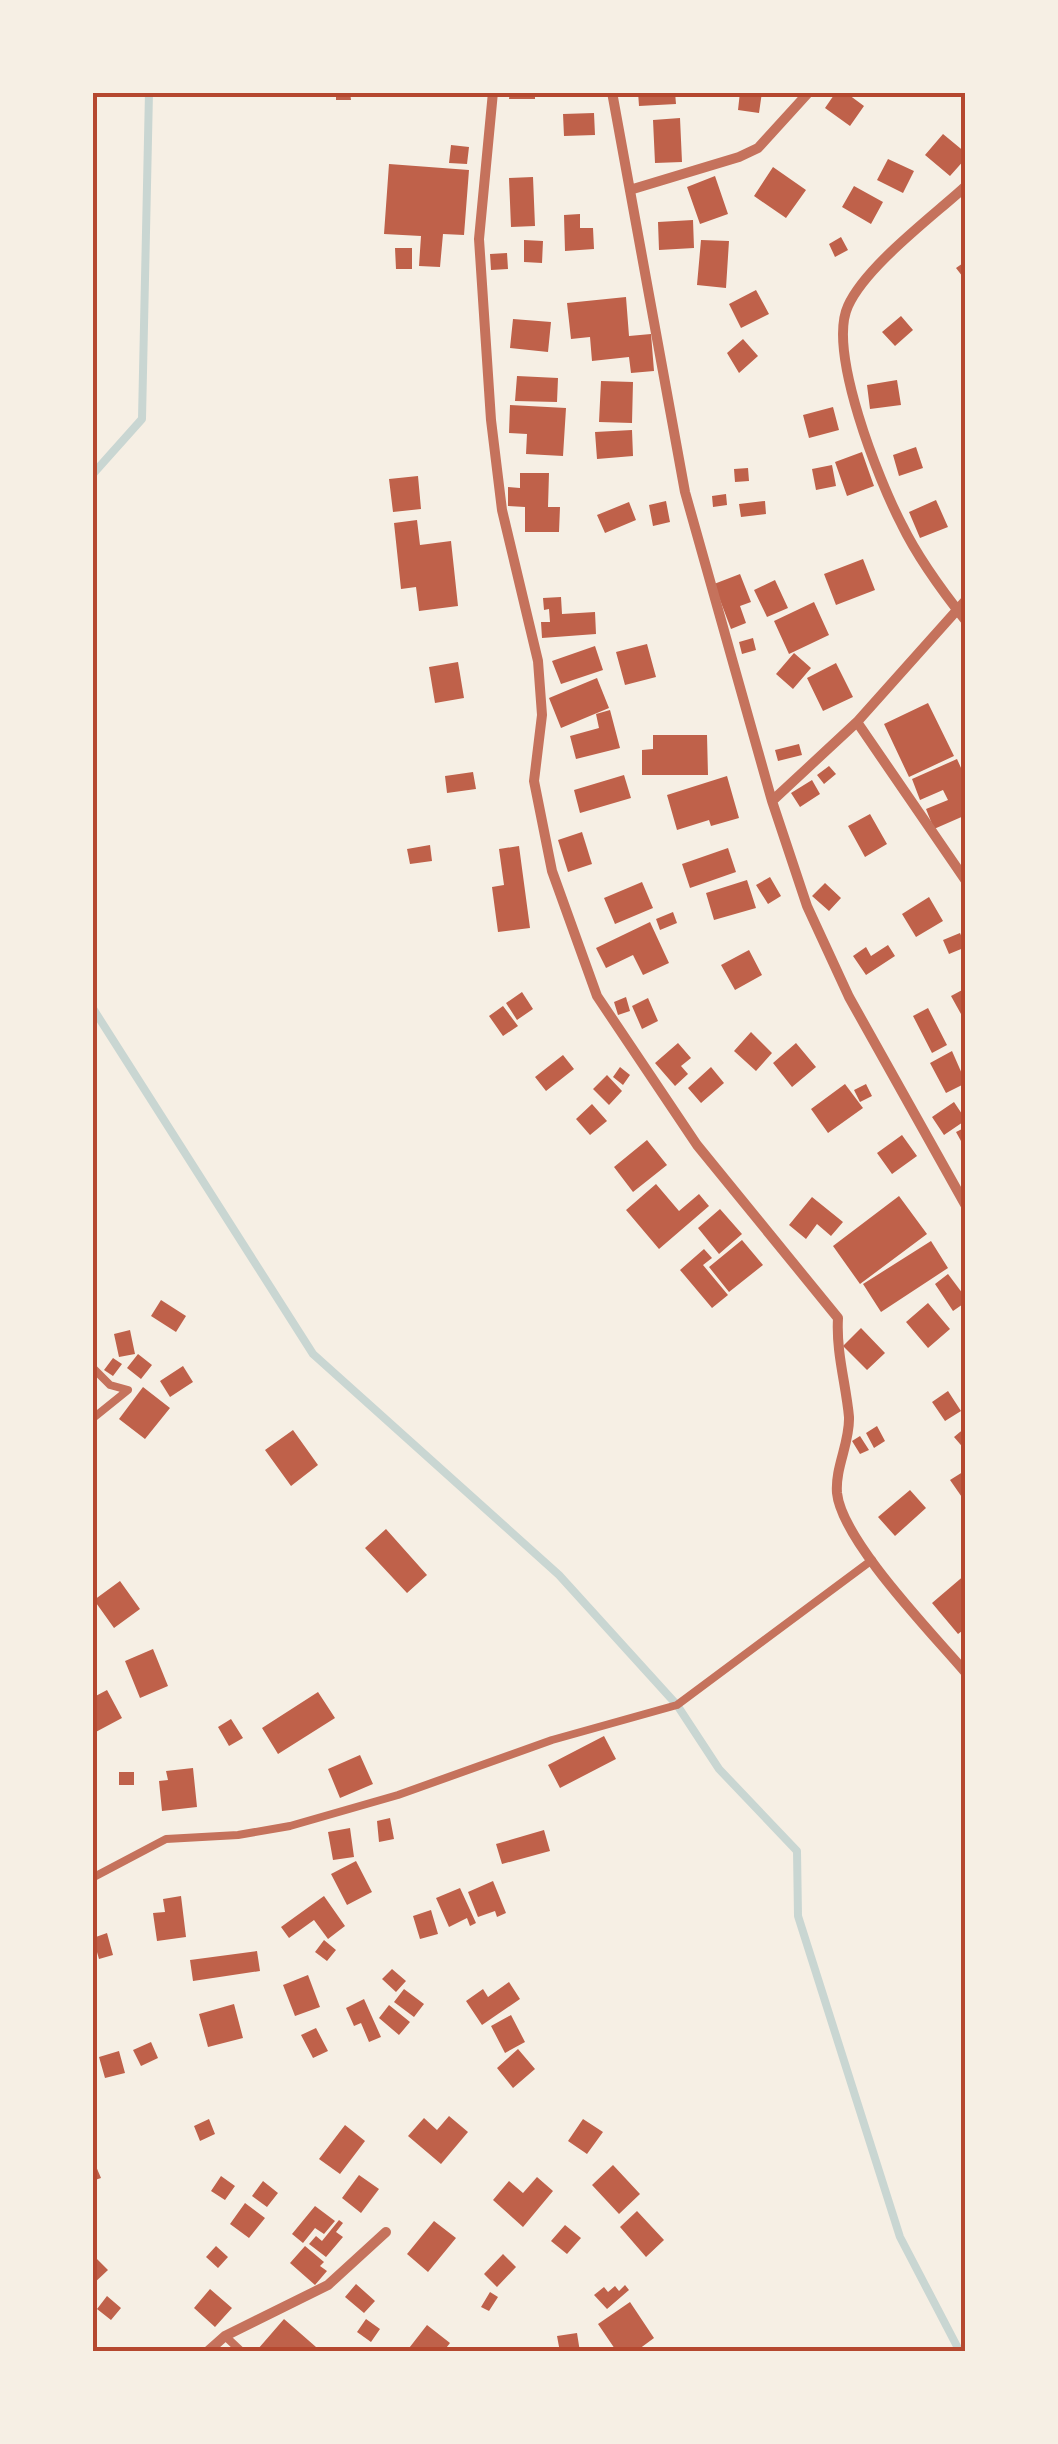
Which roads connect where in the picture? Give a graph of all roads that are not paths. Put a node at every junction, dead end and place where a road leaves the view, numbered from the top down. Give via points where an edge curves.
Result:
1 (493, 92) edge
2 (612, 92) edge
3 (810, 92) edge
4 (966, 186) edge
5 (632, 189) junction
6 (966, 600) edge
7 (957, 610) junction
8 (966, 621) edge
9 (857, 722) junction
10 (772, 801) junction
11 (966, 880) edge
12 (966, 1206) edge
13 (92, 1366) edge
14 (92, 1419) edge
15 (872, 1560) junction
16 (966, 1673) edge
17 (92, 1878) edge
18 (386, 2232) dead end
19 (224, 2336) junction
20 (207, 2352) edge
21 (242, 2352) edge

1 - 15 street via 480,240 491,420 502,510 538,661 542,714 534,781 552,871 597,996 697,1145 838,1318 849,1421 837,1494
2 - 5 street
3 - 5 street via 758,148
4 - 7 street via 866,279 842,324 855,409 902,526
5 - 10 street via 685,492
6 - 7 street
7 - 8 street
7 - 9 street
9 - 10 street
9 - 11 street
10 - 12 street via 807,906 849,997
13 - 14 lane via 110,1385 128,1390
15 - 16 street
15 - 17 lane via 677,1705 290,1826 166,1839
18 - 19 street via 328,2285
19 - 20 street
19 - 21 lane

